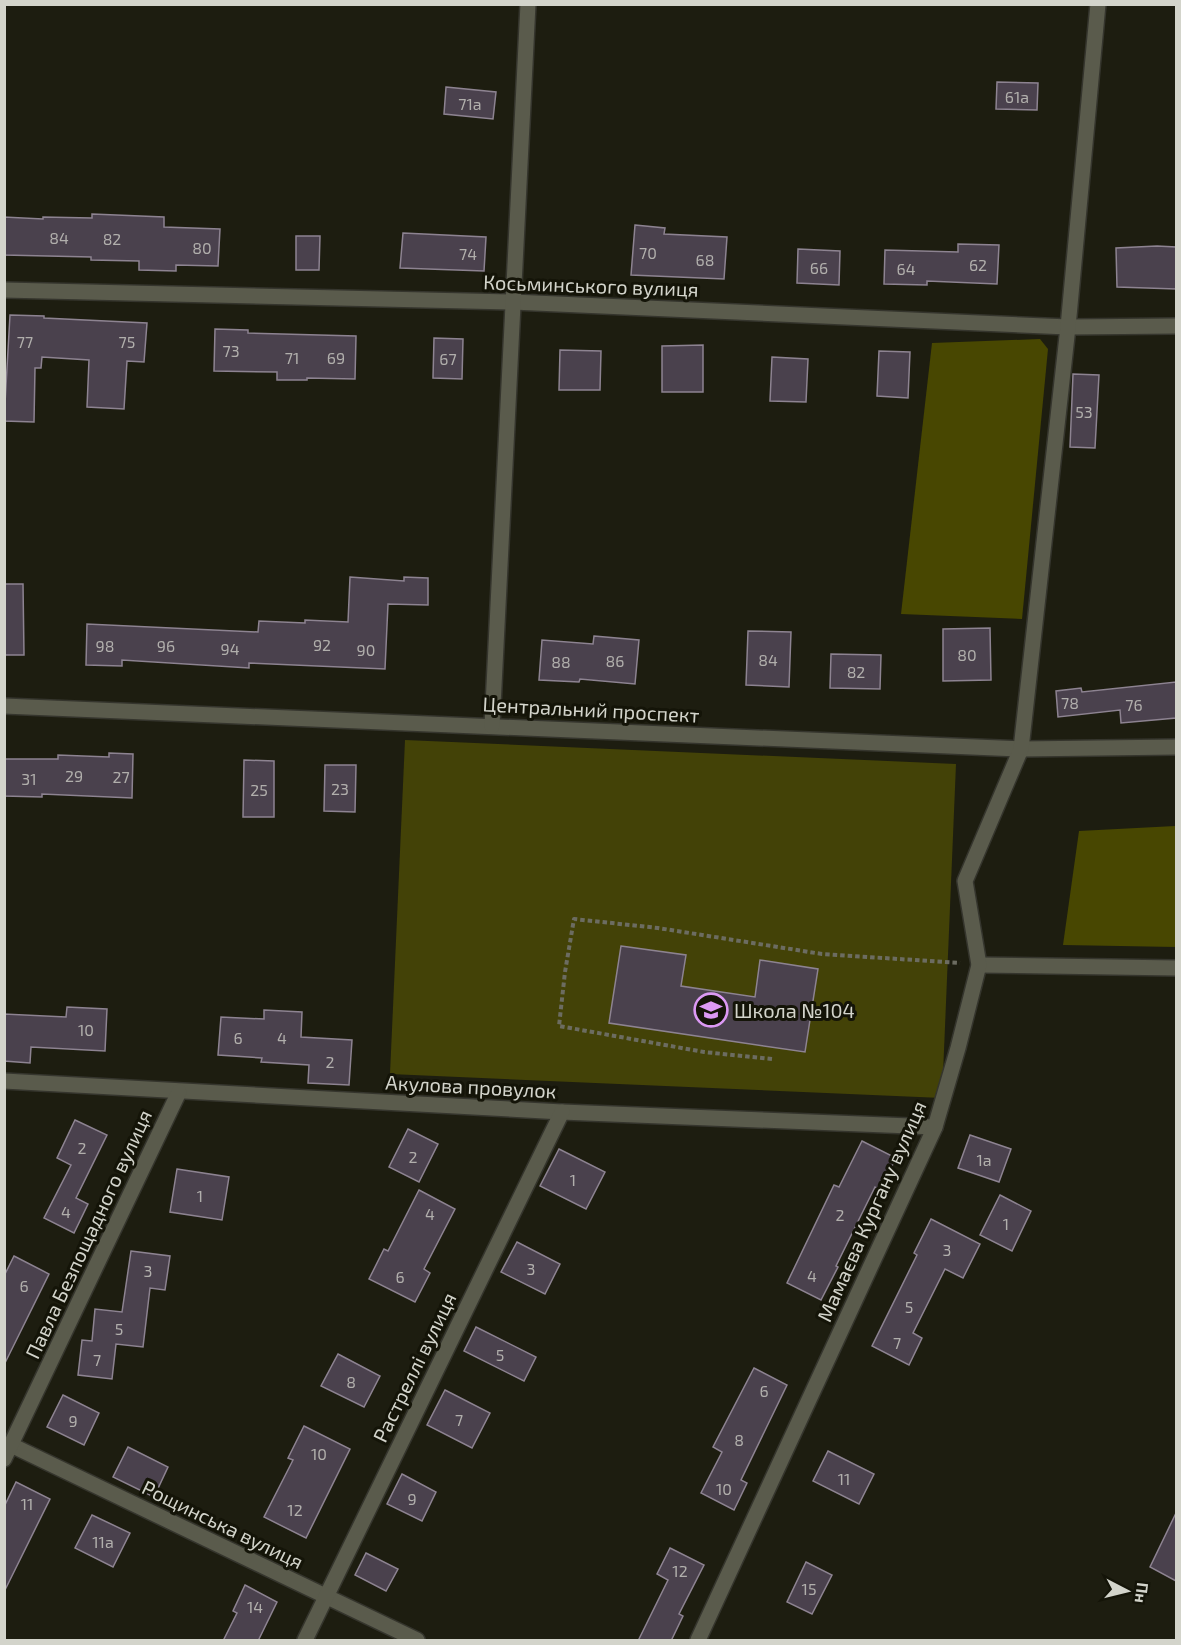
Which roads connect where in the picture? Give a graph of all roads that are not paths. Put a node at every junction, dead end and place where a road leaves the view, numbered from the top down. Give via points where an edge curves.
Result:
1 (528, 4) edge
2 (1098, 4) edge
3 (4, 290) edge
4 (513, 302) junction
5 (1176, 326) edge
6 (1068, 327) junction
7 (4, 706) edge
8 (492, 726) junction
9 (1176, 747) edge
10 (1021, 749) junction
11 (979, 964) junction
12 (1176, 968) edge
13 (4, 1081) edge
14 (179, 1092) junction
15 (562, 1112) junction
16 (935, 1127) junction
17 (8, 1452) edge
18 (326, 1597) junction
19 (305, 1641) edge
20 (417, 1641) edge
21 (698, 1641) edge

1 - 4 street
2 - 6 street, Мамаєва Кургану вулиця
3 - 4 street, Косьминського вулиця
4 - 6 street, Косьминського вулиця
4 - 8 street
5 - 6 street, Косьминського вулиця
6 - 10 street, Мамаєва Кургану вулиця
7 - 8 street, Центральний проспект
8 - 10 street, Центральний проспект
9 - 10 street, Центральний проспект
10 - 11 street, Мамаєва Кургану вулиця via 965,881
11 - 12 street
11 - 16 street, Мамаєва Кургану вулиця
13 - 14 street, Акулова провулок
14 - 15 street, Акулова провулок
14 - 17 street, Павла Безпощадного вулиця
15 - 16 street, Акулова провулок
15 - 18 street, Растреллі вулиця
16 - 21 street, Мамаєва Кургану вулиця
17 - 18 street, Рощинська вулиця
18 - 19 street, Растреллі вулиця
18 - 20 street, Рощинська вулиця

